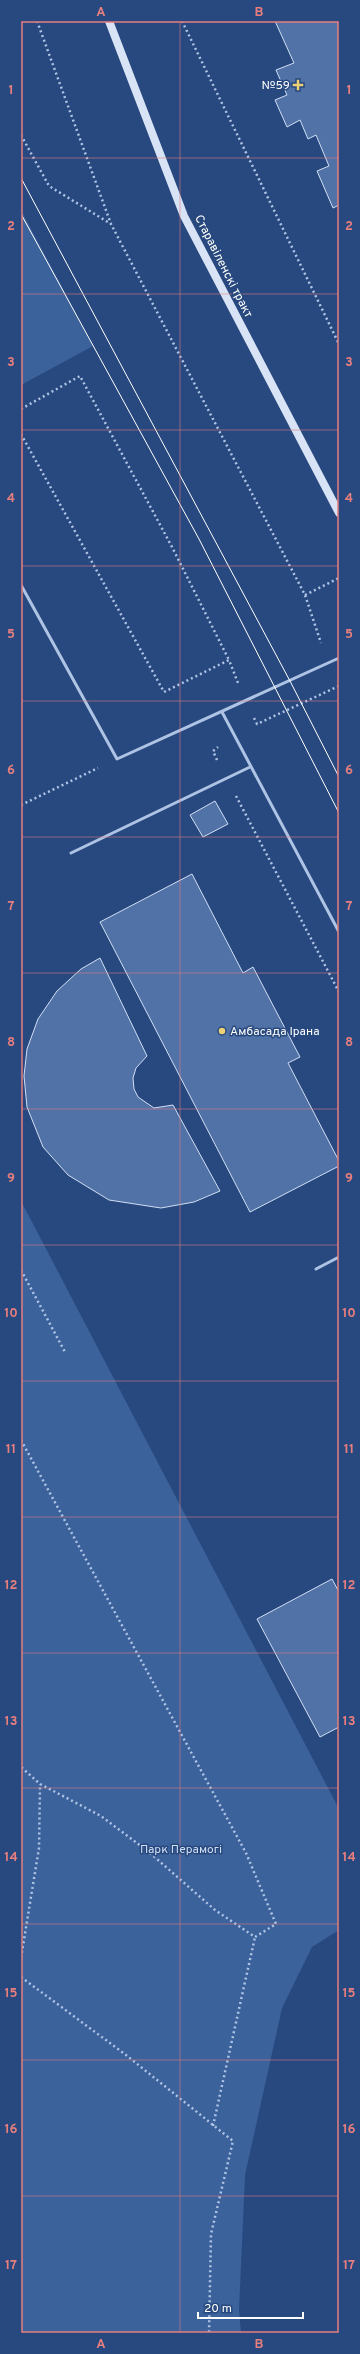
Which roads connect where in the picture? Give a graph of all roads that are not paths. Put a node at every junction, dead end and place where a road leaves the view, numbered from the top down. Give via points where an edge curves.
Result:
1 (109, 21) edge
2 (339, 513) edge
3 (21, 585) edge
4 (339, 658) edge
5 (222, 712) junction
6 (250, 767) junction
7 (70, 853) dead end
8 (339, 932) edge
9 (339, 1257) edge
10 (316, 1269) dead end

1 - 2 main road, Старавіленскі тракт via 184,216
3 - 5 lane via 117,759
4 - 5 lane
5 - 6 lane
6 - 7 lane
6 - 8 lane
9 - 10 lane

